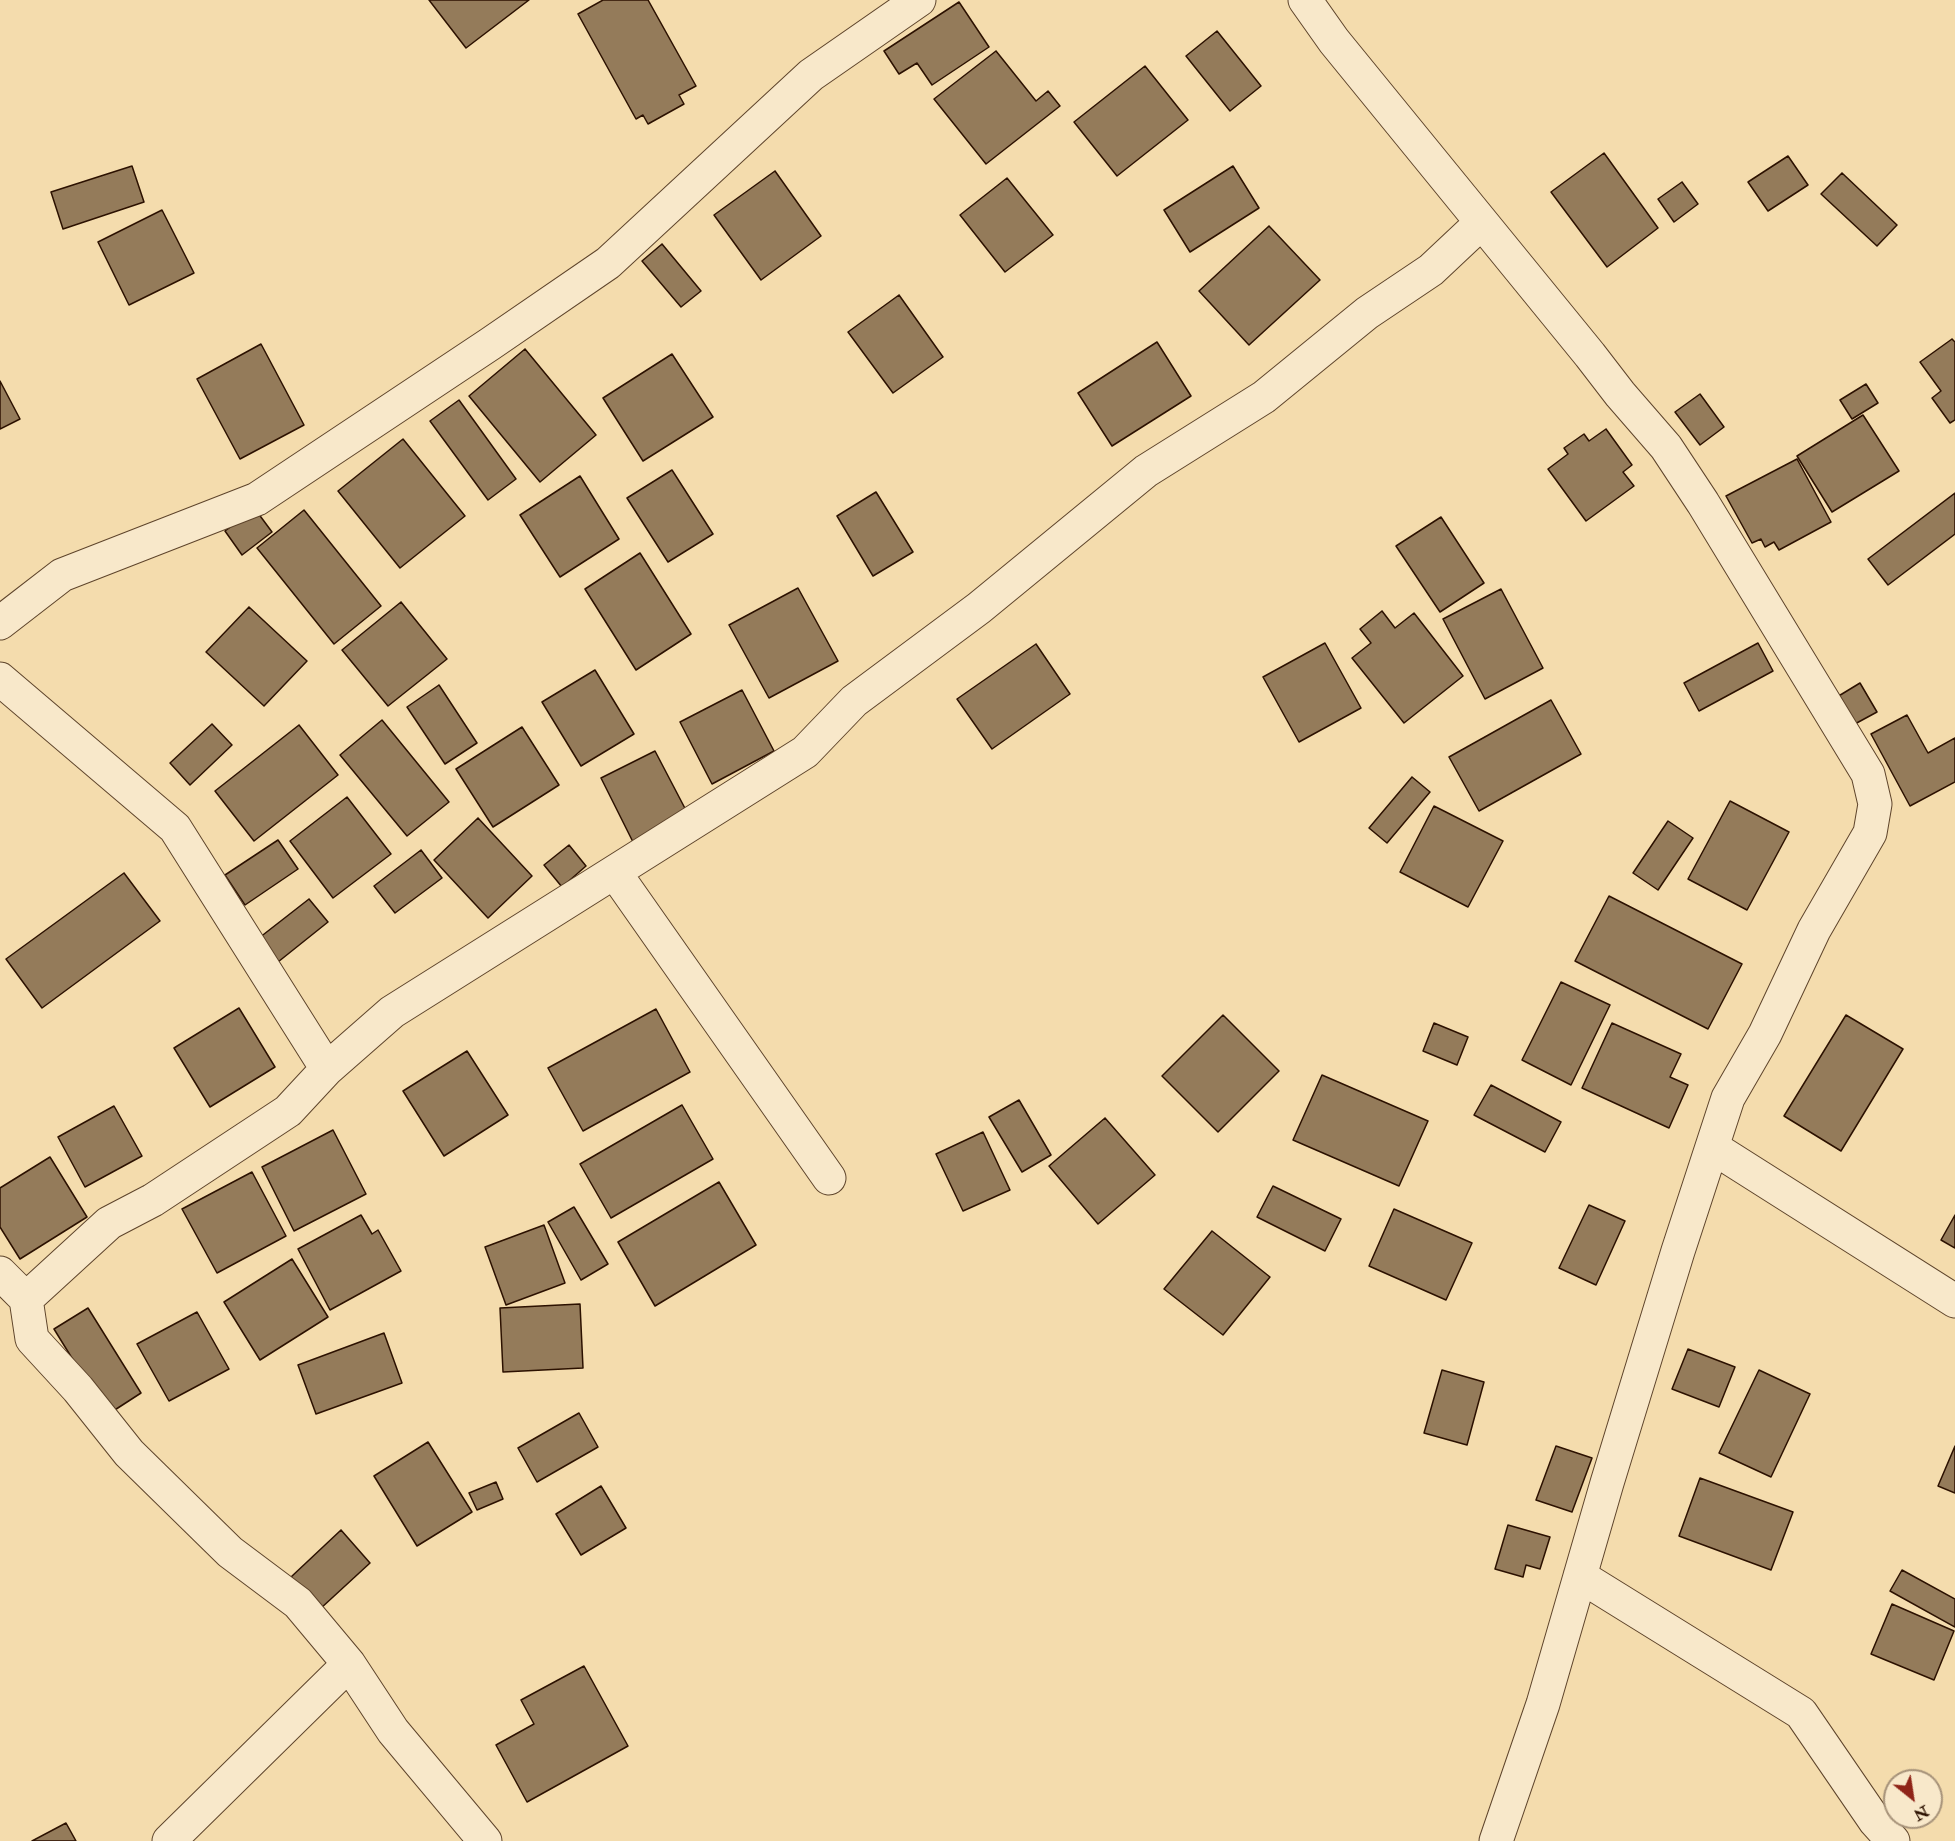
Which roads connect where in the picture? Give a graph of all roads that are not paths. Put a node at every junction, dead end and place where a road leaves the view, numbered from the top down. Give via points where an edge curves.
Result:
1 (919, 0) edge
2 (1305, 0) edge
3 (1481, 223) junction
4 (0, 623) edge
5 (0, 680) edge
6 (615, 873) junction
7 (327, 1069) junction
8 (1712, 1147) junction
9 (829, 1178) dead end
10 (0, 1273) edge
11 (26, 1299) junction
12 (1955, 1301) edge
13 (1580, 1576) junction
14 (349, 1664) junction
15 (1878, 1834) edge
16 (169, 1841) edge
17 (485, 1841) edge
18 (1496, 1841) edge

1 - 4 street via 811,75 608,263 490,344 257,499 62,575
2 - 3 street
3 - 6 street via 1431,270 1367,313 1264,397 1146,471 979,608 854,701 806,752
3 - 8 street via 1666,447 1868,774 1875,804 1870,833 1814,930 1765,1034 1728,1098
5 - 7 street via 175,828
6 - 7 street via 392,1012
6 - 9 street
7 - 11 street via 288,1111 153,1200 109,1223
8 - 12 street
8 - 13 street
10 - 11 street
11 - 14 street via 32,1339 129,1453 230,1552 298,1603
13 - 15 street via 1801,1713
13 - 18 street via 1543,1704
14 - 16 street
14 - 17 street via 393,1731

